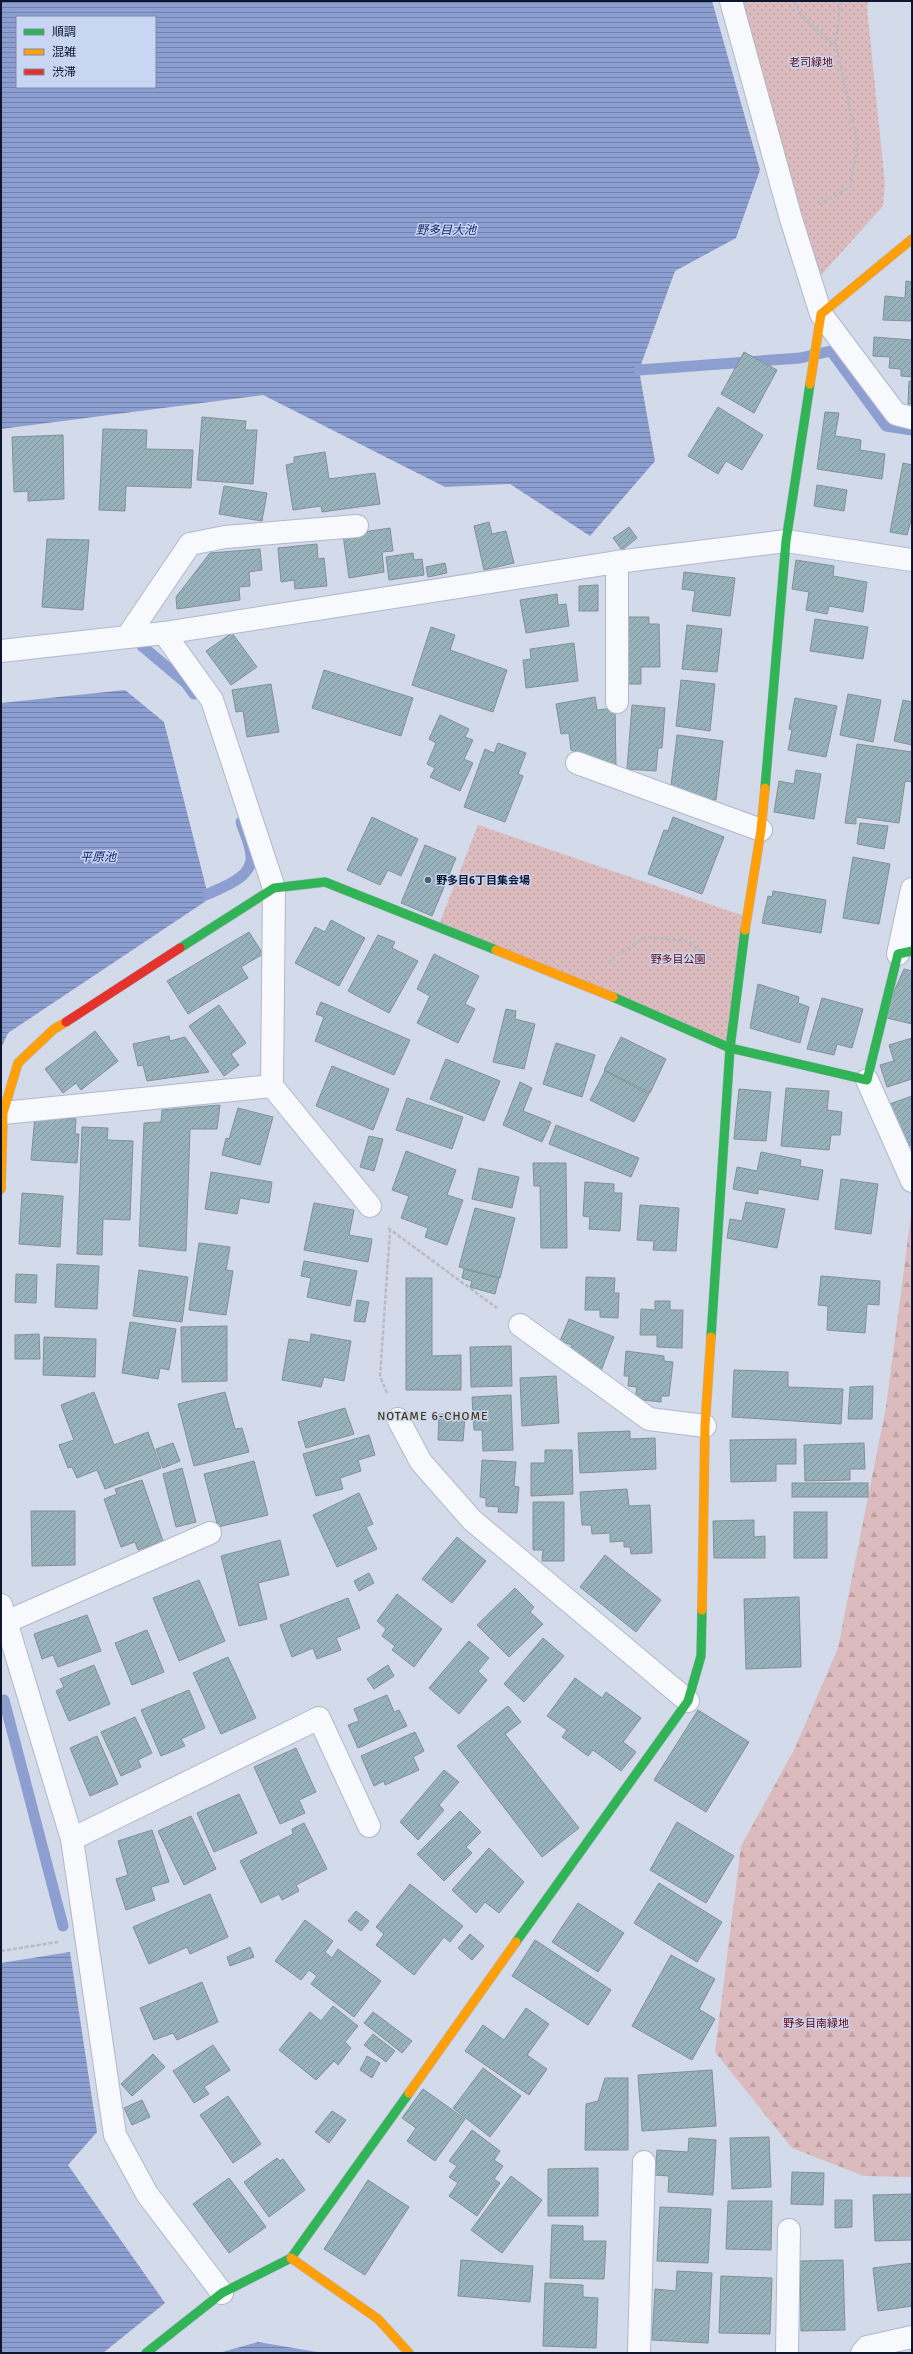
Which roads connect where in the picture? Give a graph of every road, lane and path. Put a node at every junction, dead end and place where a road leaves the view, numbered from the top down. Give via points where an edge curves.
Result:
1 (731, 1) edge
2 (794, 1) edge
3 (843, 1) edge
4 (836, 46) junction
5 (791, 219) junction
6 (912, 239) edge
7 (821, 314) junction
8 (912, 418) edge
9 (357, 526) dead end
10 (786, 541) junction
11 (912, 560) edge
12 (617, 562) junction
13 (164, 633) junction
14 (127, 637) junction
15 (1, 651) edge
16 (617, 702) dead end
17 (577, 763) dead end
18 (761, 830) junction
19 (274, 888) junction
20 (912, 889) edge
21 (905, 953) edge
22 (742, 970) junction
23 (587, 986) junction
24 (730, 1048) junction
25 (867, 1080) junction
26 (272, 1086) junction
27 (3, 1113) junction
28 (912, 1181) edge
29 (1, 1189) edge
30 (370, 1206) dead end
31 (502, 1312) dead end
32 (520, 1325) dead end
33 (398, 1419) joint
34 (705, 1426) junction
35 (210, 1533) dead end
36 (4, 1613) edge
37 (688, 1701) junction
38 (369, 1826) dead end
39 (72, 1839) junction
40 (86, 1938) junction
41 (1, 1951) edge
42 (644, 2162) dead end
43 (789, 2230) dead end
44 (291, 2258) junction
45 (222, 2293) junction
46 (912, 2336) edge
47 (146, 2353) edge
48 (409, 2353) edge
49 (639, 2353) edge
50 (787, 2353) edge
51 (862, 2353) edge

1 - 5 street
2 - 4 path via 801,15
3 - 4 path via 840,4
4 - 5 path via 858,145 850,187
5 - 7 street
6 - 7 street
7 - 8 street via 896,414
7 - 10 street
9 - 14 street via 225,537 190,544
10 - 11 street
10 - 12 street
10 - 18 street
12 - 13 street
12 - 16 street
13 - 14 street
13 - 19 street via 212,700
14 - 15 street
17 - 18 street
18 - 22 street via 747,917
19 - 23 street via 326,882
19 - 26 street
19 - 27 street via 54,1029 18,1063
20 - 21 street
21 - 25 street
22 - 23 path via 716,965 688,941 647,937 615,956
22 - 24 street
23 - 24 street
24 - 25 street
24 - 34 street
25 - 28 street
26 - 27 street
26 - 30 street
27 - 29 street
31 - 33 path via 390,1231 380,1376
32 - 34 street via 649,1419
33 - 37 street via 421,1462 472,1520
34 - 37 street via 701,1656
35 - 36 street
36 - 39 street
37 - 44 street
38 - 39 street via 319,1718
39 - 40 street
40 - 41 path
40 - 45 street via 115,2135 147,2194
42 - 49 street
43 - 50 street
44 - 45 street
44 - 48 street via 378,2319
45 - 47 street
46 - 51 street via 867,2347

